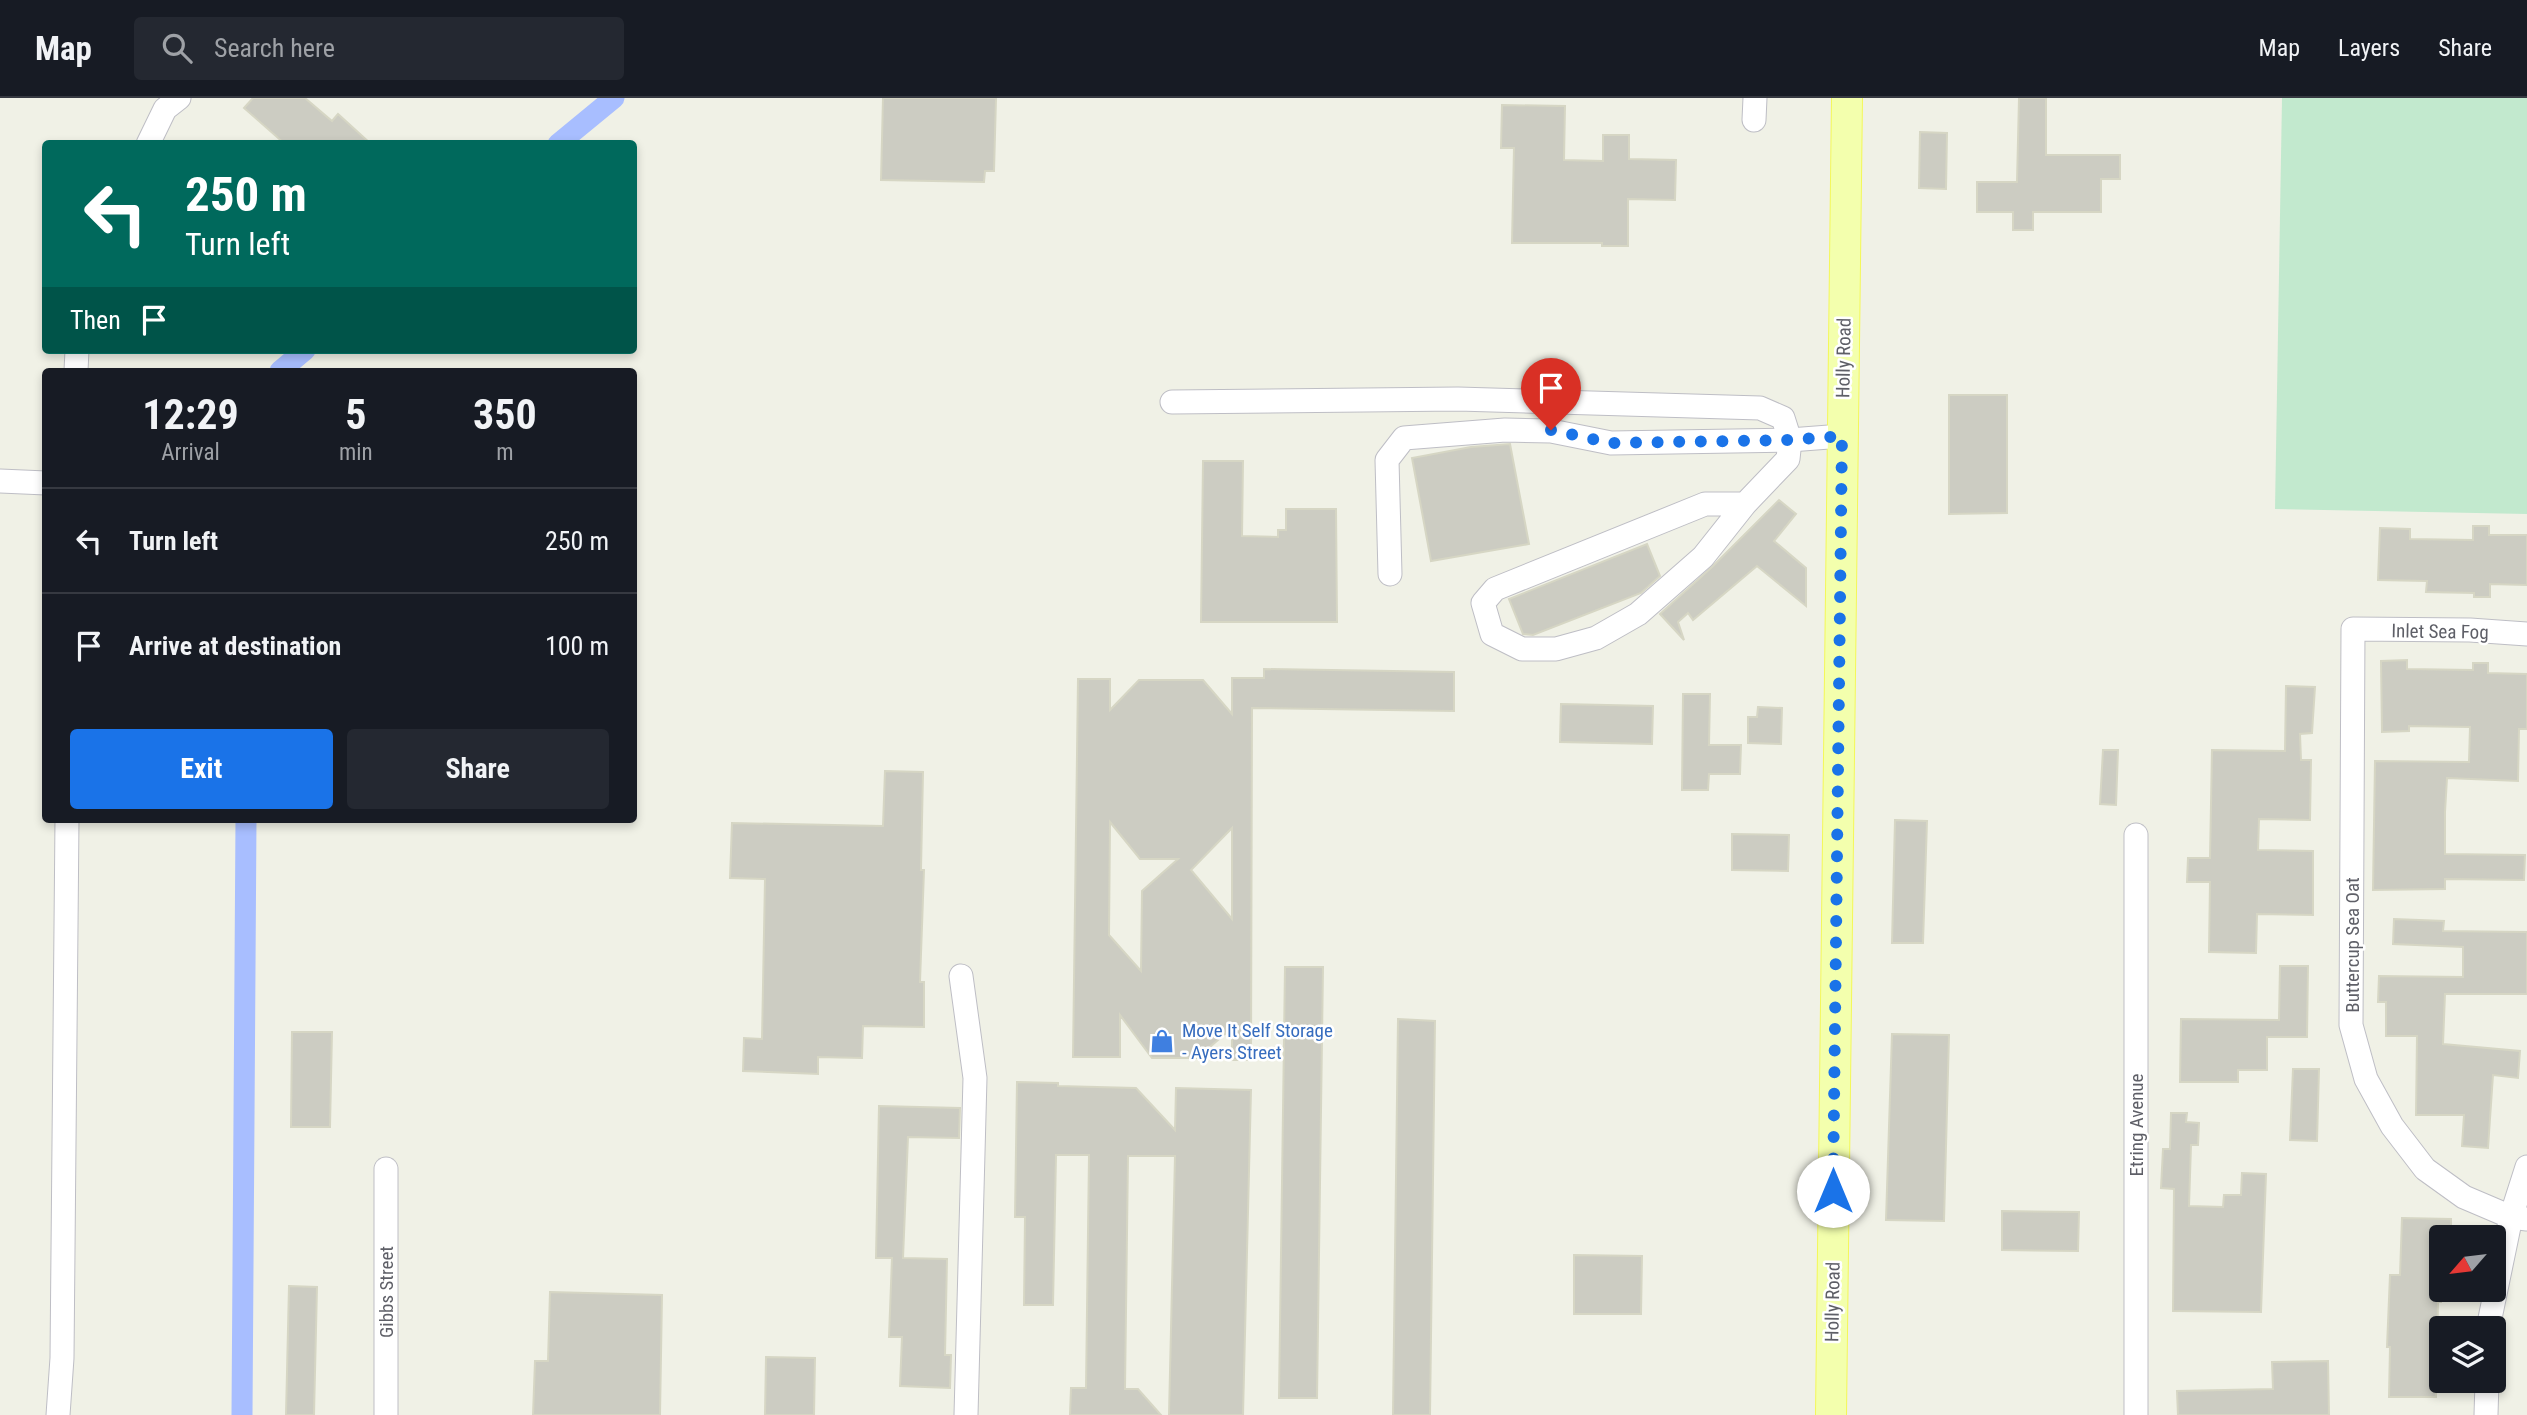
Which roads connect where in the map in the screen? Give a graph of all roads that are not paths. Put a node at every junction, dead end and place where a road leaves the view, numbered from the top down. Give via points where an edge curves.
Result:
1 (1847, 98) edge
2 (164, 102) edge
3 (150, 140) edge
4 (1172, 402) dead end
5 (1842, 436) junction
6 (1790, 440) junction
7 (0, 481) edge
8 (42, 483) edge
9 (1745, 504) junction
10 (1390, 574) dead end
11 (2353, 629) joint
12 (2527, 634) edge
13 (67, 823) edge
14 (2136, 835) dead end
15 (961, 976) dead end
16 (2527, 1167) edge
17 (386, 1169) dead end
18 (2519, 1218) edge
19 (2491, 1316) edge
20 (2487, 1393) edge
21 (58, 1415) edge
22 (386, 1415) edge
23 (966, 1415) edge
24 (1831, 1415) edge
25 (2136, 1415) edge
26 (2486, 1415) edge

1 - 5 main road, Holly Road
2 - 3 street
4 - 6 street via 1458,399 1760,408 1783,418
5 - 6 street
5 - 24 main road, Holly Road
6 - 9 street via 1788,459
6 - 10 street via 1611,443 1551,430 1404,438 1387,460
7 - 8 street
9 - 9 street via 1703,557 1638,614 1596,638 1556,649 1522,649 1492,635 1483,603 1495,589 1705,504
11 - 12 street, Inlet Sea Fog
11 - 18 street, Buttercup Sea Oat via 2351,1025 2366,1079 2392,1126 2425,1170 2464,1197
13 - 21 street
14 - 25 street, Etring Avenue
15 - 23 street via 975,1078
16 - 18 street
17 - 22 street, Gibbs Street
18 - 19 street
20 - 26 street

